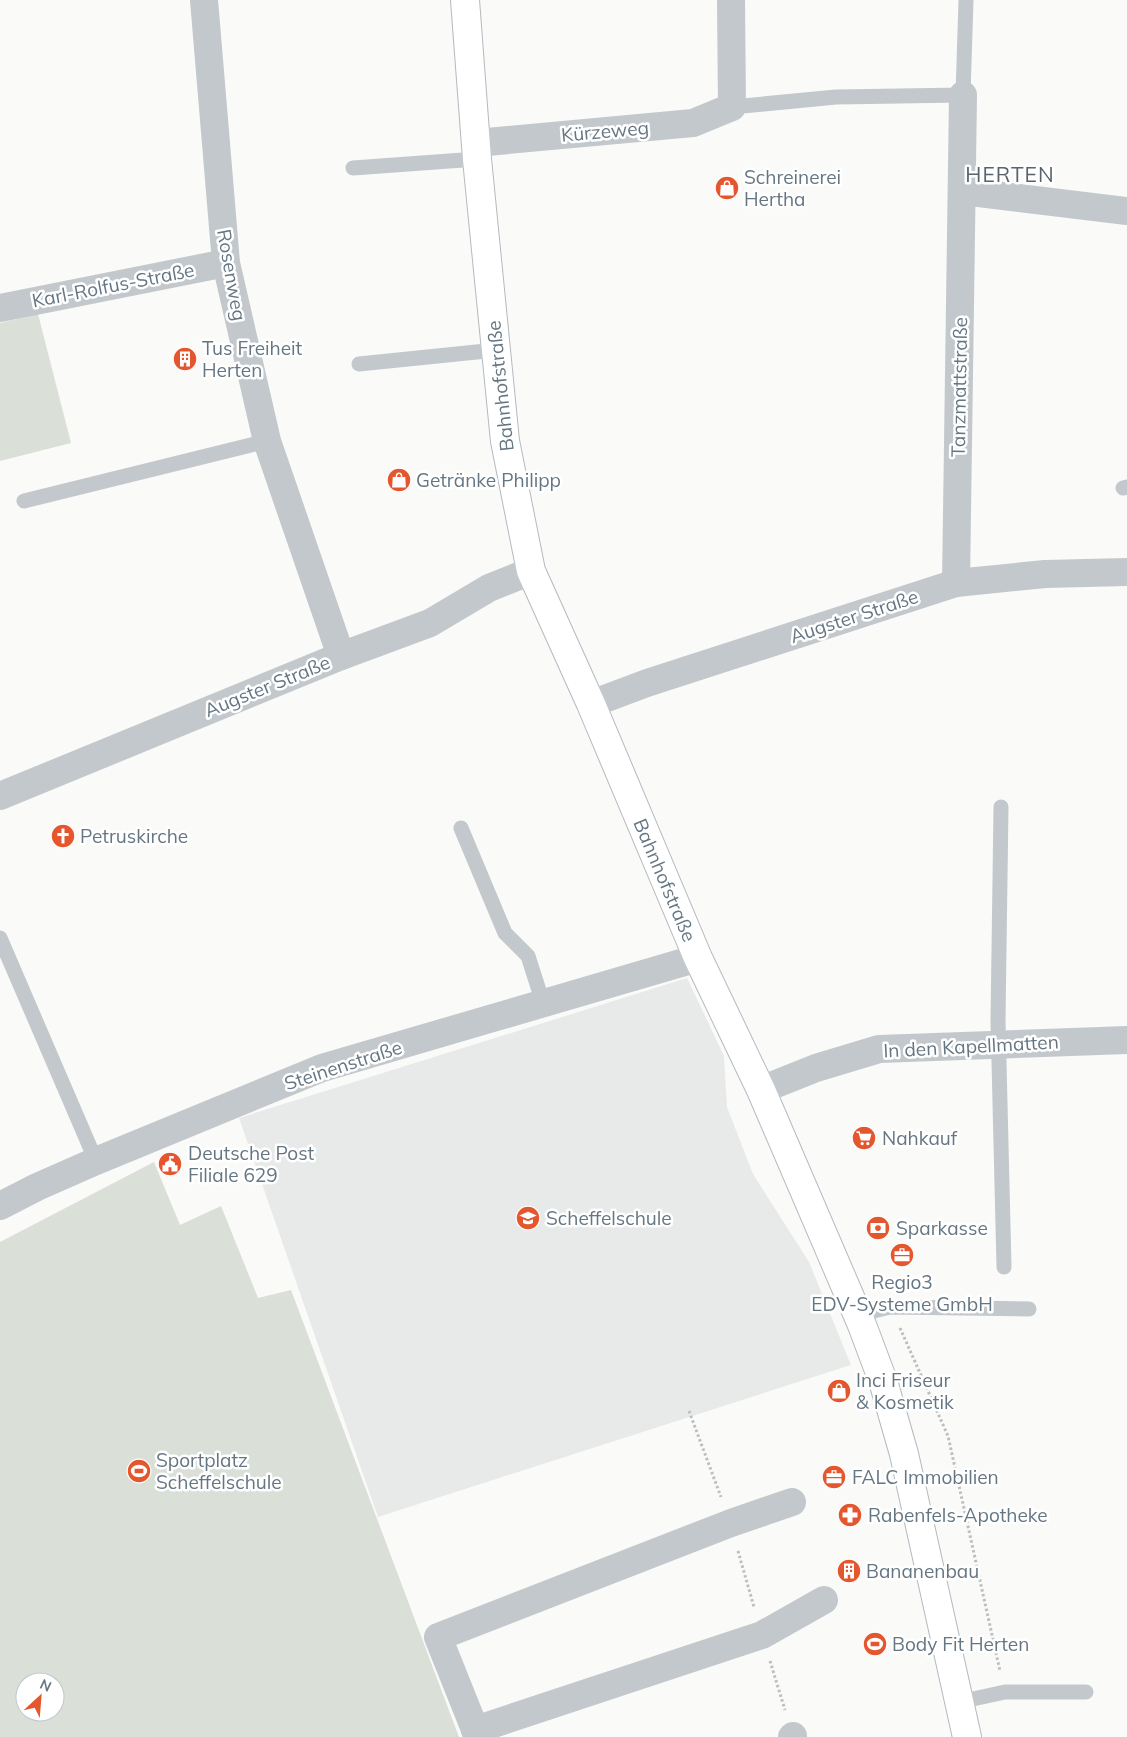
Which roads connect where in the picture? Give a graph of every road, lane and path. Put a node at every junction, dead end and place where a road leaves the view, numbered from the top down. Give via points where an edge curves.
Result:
1 (204, 0) edge
2 (465, 0) edge
3 (730, 0) edge
4 (966, 0) edge
5 (963, 95) junction
6 (732, 107) junction
7 (476, 151) junction
8 (353, 168) dead end
9 (962, 192) junction
10 (1127, 211) edge
11 (226, 263) junction
12 (0, 308) edge
13 (496, 350) junction
14 (360, 364) dead end
15 (267, 441) junction
16 (24, 501) dead end
17 (531, 571) junction
18 (1127, 572) edge
19 (956, 583) junction
20 (341, 656) junction
21 (591, 704) junction
22 (0, 796) edge
23 (1001, 807) dead end
24 (461, 828) dead end
25 (0, 938) edge
26 (698, 958) junction
27 (543, 1003) junction
28 (1127, 1040) edge
29 (998, 1043) junction
30 (761, 1090) junction
31 (96, 1161) junction
32 (0, 1206) edge
33 (1004, 1267) dead end
34 (890, 1307) junction
35 (1029, 1309) dead end
36 (857, 1315) junction
37 (689, 1412) dead end
38 (792, 1502) dead end
39 (731, 1523) junction
40 (824, 1600) dead end
41 (762, 1635) junction
42 (1005, 1692) junction
43 (1086, 1692) dead end
44 (959, 1702) junction
45 (477, 1734) edge
46 (793, 1737) edge
47 (967, 1737) edge

1 - 11 street, Rosenweg
2 - 7 street, Bahnhofstraße
3 - 6 street
4 - 5 lane
5 - 6 lane via 836,97
5 - 9 street, Tanzmattstraße
6 - 7 street, Kürzeweg via 693,123
7 - 8 lane
7 - 13 street, Bahnhofstraße
9 - 10 street
9 - 19 street, Tanzmattstraße
11 - 12 street, Karl-Rolfus-Straße
11 - 15 street, Rosenweg
13 - 14 lane
13 - 17 street, Bahnhofstraße via 505,442
15 - 16 lane
15 - 20 street, Rosenweg
17 - 20 street, Augster Straße via 489,588 430,623
17 - 21 street, Bahnhofstraße
18 - 19 street, Augster Straße via 1045,574
19 - 21 street, Augster Straße
20 - 22 street, Augster Straße
21 - 26 street, Bahnhofstraße
23 - 29 lane
24 - 27 lane via 505,933 528,956
25 - 31 lane
26 - 27 street, Steinenstraße
26 - 30 street, Bahnhofstraße
27 - 31 street, Steinenstraße via 322,1068
28 - 29 street, In den Kapellmatten
29 - 30 street, In den Kapellmatten via 879,1049 816,1068
29 - 33 lane
30 - 36 street, Bahnhofstraße
31 - 32 street, Steinenstraße
34 - 35 lane
34 - 36 lane
34 - 42 path via 948,1436
36 - 44 street, Bahnhofstraße via 883,1380 904,1454
37 - 39 path
38 - 39 street
39 - 41 path
39 - 45 street via 438,1636
40 - 41 street
41 - 45 street
41 - 46 path
42 - 43 lane
42 - 44 lane
44 - 47 street, Bahnhofstraße

